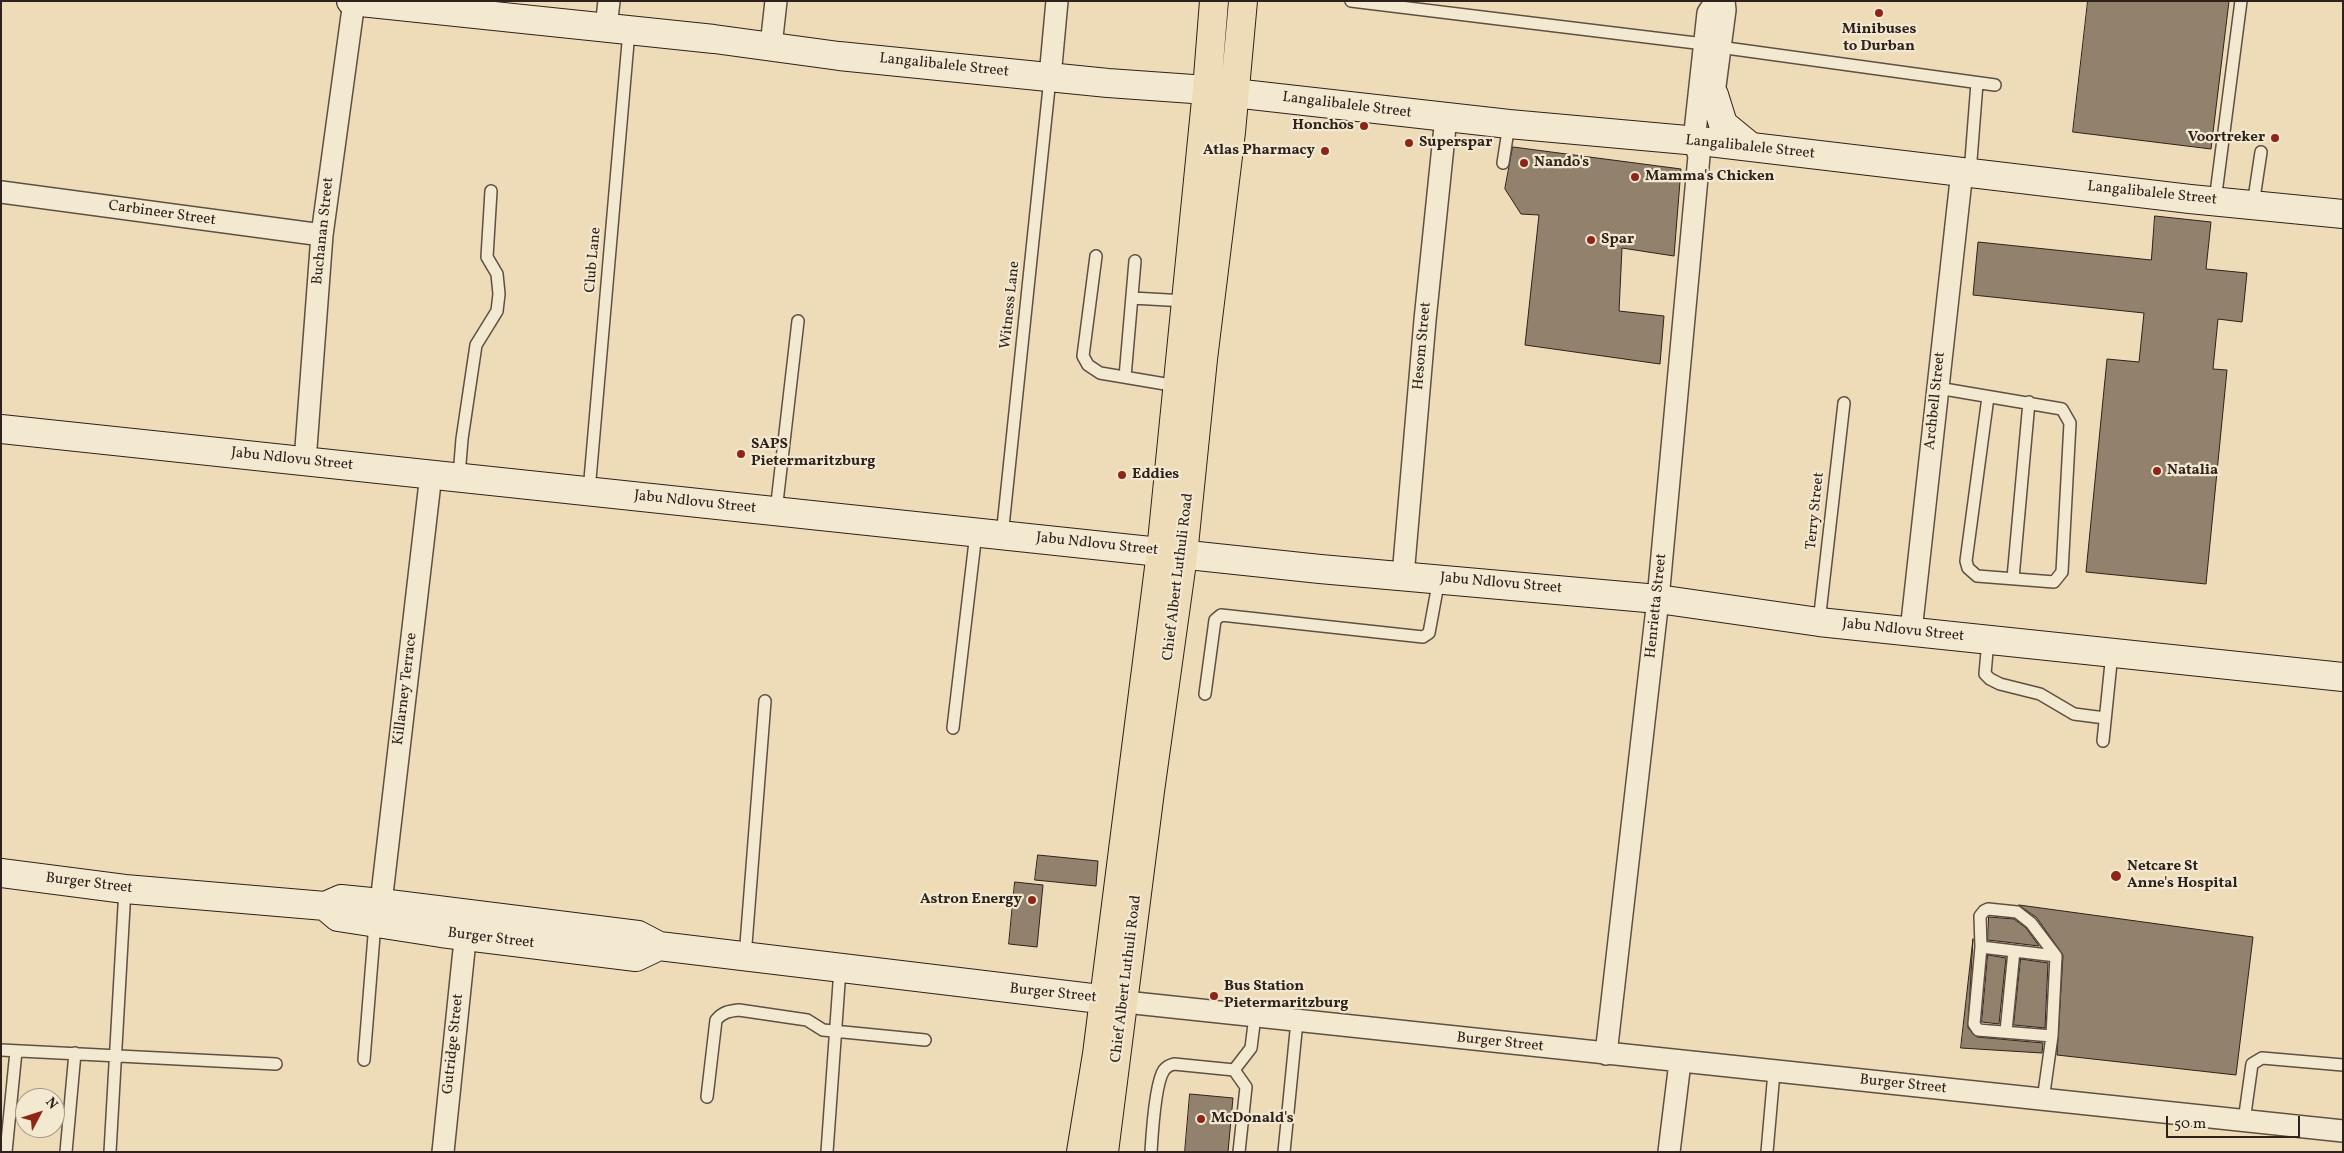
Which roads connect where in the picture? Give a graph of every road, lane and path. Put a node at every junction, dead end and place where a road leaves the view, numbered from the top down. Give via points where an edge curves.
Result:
1 (352, 1) edge
2 (609, 1) edge
3 (776, 1) edge
4 (1057, 1) edge
5 (1214, 1) edge
6 (1242, 1) edge
7 (1351, 1) edge
8 (1716, 1) edge
9 (1724, 1) edge
10 (2241, 1) edge
11 (1409, 5) edge
12 (462, 6) edge
13 (618, 30) junction
14 (771, 46) junction
15 (1712, 46) junction
16 (1050, 77) junction
17 (1977, 83) junction
18 (1995, 85) dead end
19 (1207, 90) junction
20 (1235, 93) junction
21 (1714, 95) junction
22 (1446, 117) junction
23 (1509, 124) junction
24 (1700, 146) junction
25 (1751, 147) junction
26 (2261, 152) dead end
27 (1503, 163) dead end
28 (1966, 172) junction
29 (491, 191) dead end
30 (1, 192) edge
31 (2216, 201) junction
32 (2253, 205) junction
33 (2343, 214) edge
34 (322, 235) junction
35 (1096, 256) dead end
36 (1135, 261) dead end
37 (1132, 298) junction
38 (1186, 301) junction
39 (798, 321) dead end
40 (1125, 378) junction
41 (1177, 386) junction
42 (1938, 388) junction
43 (1988, 396) junction
44 (2029, 402) junction
45 (1844, 403) dead end
46 (1, 429) edge
47 (304, 461) junction
48 (431, 474) junction
49 (459, 476) junction
50 (589, 491) junction
51 (776, 512) junction
52 (976, 533) junction
53 (1002, 536) junction
54 (1172, 553) junction
55 (1403, 576) junction
56 (1439, 578) junction
57 (2013, 578) junction
58 (1658, 599) junction
59 (1819, 622) junction
60 (1911, 631) junction
61 (1988, 640) junction
62 (2112, 653) junction
63 (2343, 677) edge
64 (1206, 694) dead end
65 (766, 701) dead end
66 (2105, 718) junction
67 (953, 728) dead end
68 (2103, 741) dead end
69 (1, 873) edge
70 (124, 889) junction
71 (378, 913) junction
72 (466, 925) junction
73 (1980, 947) junction
74 (2014, 951) junction
75 (2056, 956) junction
76 (745, 957) junction
77 (840, 969) junction
78 (1114, 1000) junction
79 (1255, 1016) junction
80 (1297, 1021) junction
81 (2006, 1031) junction
82 (836, 1032) junction
83 (2052, 1036) junction
84 (925, 1040) dead end
85 (1, 1050) edge
86 (16, 1050) junction
87 (76, 1053) junction
88 (1606, 1054) junction
89 (116, 1055) junction
90 (364, 1060) dead end
91 (1680, 1062) junction
92 (276, 1064) dead end
93 (2343, 1065) edge
94 (1234, 1070) junction
95 (1774, 1072) junction
96 (706, 1097) dead end
97 (2043, 1100) junction
98 (2244, 1121) junction
99 (2343, 1131) edge
100 (6, 1152) edge
101 (66, 1152) edge
102 (110, 1152) edge
103 (443, 1152) edge
104 (827, 1152) edge
105 (1081, 1152) edge
106 (1104, 1152) edge
107 (1151, 1152) edge
108 (1239, 1152) edge
109 (1284, 1152) edge
110 (1669, 1152) edge
111 (1767, 1152) edge

1 - 12 street, Langalibalele Street
1 - 34 street, Buchanan Street
2 - 13 street
3 - 14 street
4 - 16 street
5 - 19 main road, Chief Albert Luthuli Road
6 - 20 main road, Chief Albert Luthuli Road
7 - 11 lane
8 - 15 street, Henrietta Street via 1708,13
9 - 15 street, Henrietta Street via 1725,10
10 - 31 lane
11 - 15 lane
12 - 13 street, Langalibalele Street
13 - 14 street, Langalibalele Street
13 - 50 lane, Club Lane
14 - 16 street, Langalibalele Street
15 - 17 lane
15 - 21 street, Henrietta Street
15 - 24 street, Henrietta Street
16 - 19 street, Langalibalele Street
16 - 53 lane, Witness Lane
17 - 18 lane
17 - 28 lane
19 - 20 street, Langalibalele Street
19 - 38 main road, Chief Albert Luthuli Road
20 - 22 street, Langalibalele Street
20 - 54 main road, Chief Albert Luthuli Road via 1203,358
21 - 24 street, Henrietta Street
21 - 25 street via 1723,124
22 - 23 street, Langalibalele Street
22 - 55 street, Hesom Street
23 - 24 street, Langalibalele Street
23 - 27 lane
24 - 25 street, Langalibalele Street
24 - 58 street, Henrietta Street
25 - 28 street, Langalibalele Street
26 - 32 lane
28 - 31 street, Langalibalele Street
28 - 42 street, Archbell Street
29 - 49 lane via 487,257 497,274 499,294 497,311 476,345
30 - 34 street, Carbineer Street
31 - 32 street, Langalibalele Street
32 - 33 street, Langalibalele Street
34 - 47 street, Buchanan Street
35 - 40 lane via 1083,356 1088,365 1100,373
36 - 37 lane
37 - 38 lane
37 - 40 lane
38 - 41 main road, Chief Albert Luthuli Road
39 - 51 lane
40 - 41 lane
41 - 54 main road, Chief Albert Luthuli Road
42 - 43 lane
42 - 60 street, Archbell Street
43 - 44 lane
43 - 57 lane via 1966,561 1968,568 1978,576
44 - 57 lane
44 - 57 lane via 2062,409 2070,423 2062,572 2054,582
45 - 59 lane, Terry Street
46 - 47 street, Jabu Ndlovu Street
47 - 48 street, Jabu Ndlovu Street
48 - 49 street, Jabu Ndlovu Street
48 - 71 street, Killarney Terrace
49 - 50 street, Jabu Ndlovu Street
50 - 51 street, Jabu Ndlovu Street
51 - 52 street, Jabu Ndlovu Street
52 - 53 street, Jabu Ndlovu Street
52 - 67 lane
53 - 54 street, Jabu Ndlovu Street
54 - 55 street, Jabu Ndlovu Street
54 - 78 main road, Chief Albert Luthuli Road via 1150,791
55 - 56 street, Jabu Ndlovu Street
56 - 58 street, Jabu Ndlovu Street
56 - 64 lane via 1429,633 1423,637 1220,615 1215,620
58 - 59 street, Jabu Ndlovu Street
58 - 88 street, Henrietta Street
59 - 60 street, Jabu Ndlovu Street
60 - 61 street, Jabu Ndlovu Street
61 - 62 street, Jabu Ndlovu Street
61 - 66 lane via 1985,674 1990,680 2032,690 2074,714
62 - 63 street, Jabu Ndlovu Street
62 - 66 lane
65 - 76 lane
66 - 68 lane
69 - 70 street, Burger Street
70 - 71 street, Burger Street via 333,902 366,915
70 - 89 lane
71 - 72 street, Burger Street
71 - 90 lane
72 - 76 street, Burger Street via 638,935 659,946
72 - 103 street, Gutridge Street
73 - 74 lane
73 - 75 lane via 1980,916 1984,911 2017,912 2031,923
73 - 81 lane via 1974,1024 1978,1030
74 - 75 lane
74 - 81 lane
75 - 83 lane
76 - 77 street, Burger Street
77 - 78 street, Burger Street
77 - 82 lane
78 - 79 street, Burger Street
78 - 105 main road, Chief Albert Luthuli Road
78 - 106 main road, Chief Albert Luthuli Road
79 - 80 street, Burger Street
79 - 94 lane via 1251,1048
80 - 88 street, Burger Street
80 - 109 lane
81 - 83 lane
82 - 84 lane
82 - 96 lane via 824,1030 807,1020 740,1010 722,1014 716,1020
82 - 104 lane
83 - 97 lane
85 - 86 lane
86 - 87 lane
86 - 100 lane
87 - 89 lane
87 - 101 lane
88 - 91 street, Burger Street
89 - 92 lane
89 - 102 lane
91 - 95 street, Burger Street
91 - 110 street
93 - 98 lane via 2256,1060 2252,1064
94 - 107 lane via 1174,1064 1165,1069 1153,1118
94 - 108 lane via 1246,1087
95 - 97 street, Burger Street
95 - 111 lane
97 - 98 street, Burger Street
98 - 99 street, Burger Street

